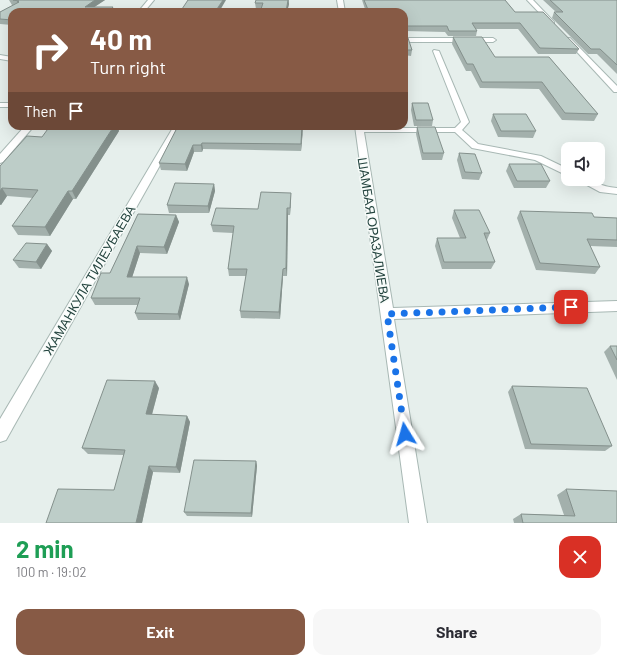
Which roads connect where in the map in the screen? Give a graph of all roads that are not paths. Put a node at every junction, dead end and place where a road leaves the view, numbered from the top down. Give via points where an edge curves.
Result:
1 (151, 0) edge
2 (530, 0) edge
3 (144, 8) edge
4 (557, 28) edge
5 (562, 33) edge
6 (408, 40) edge
7 (492, 40) dead end
8 (436, 51) dead end
9 (617, 90) edge
10 (408, 129) edge
11 (26, 130) edge
12 (176, 130) edge
13 (359, 130) edge
14 (457, 130) junction
15 (0, 160) edge
16 (561, 170) edge
17 (595, 186) edge
18 (617, 191) edge
19 (617, 306) edge
20 (387, 314) junction
21 (0, 434) edge
22 (418, 523) edge

1 - 3 street
2 - 4 street
5 - 9 street
6 - 7 lane
8 - 14 lane via 465,122
10 - 14 lane
11 - 15 street
12 - 21 street, ЖАМАНКУЛА ТИЛЕУБАЕВА
13 - 20 street, ШАМБАЯ ОРАЗАЛИЕВА
14 - 16 lane via 475,146 538,158
17 - 18 lane via 603,190
19 - 20 street
20 - 22 street, ШАМБАЯ ОРАЗАЛИЕВА

